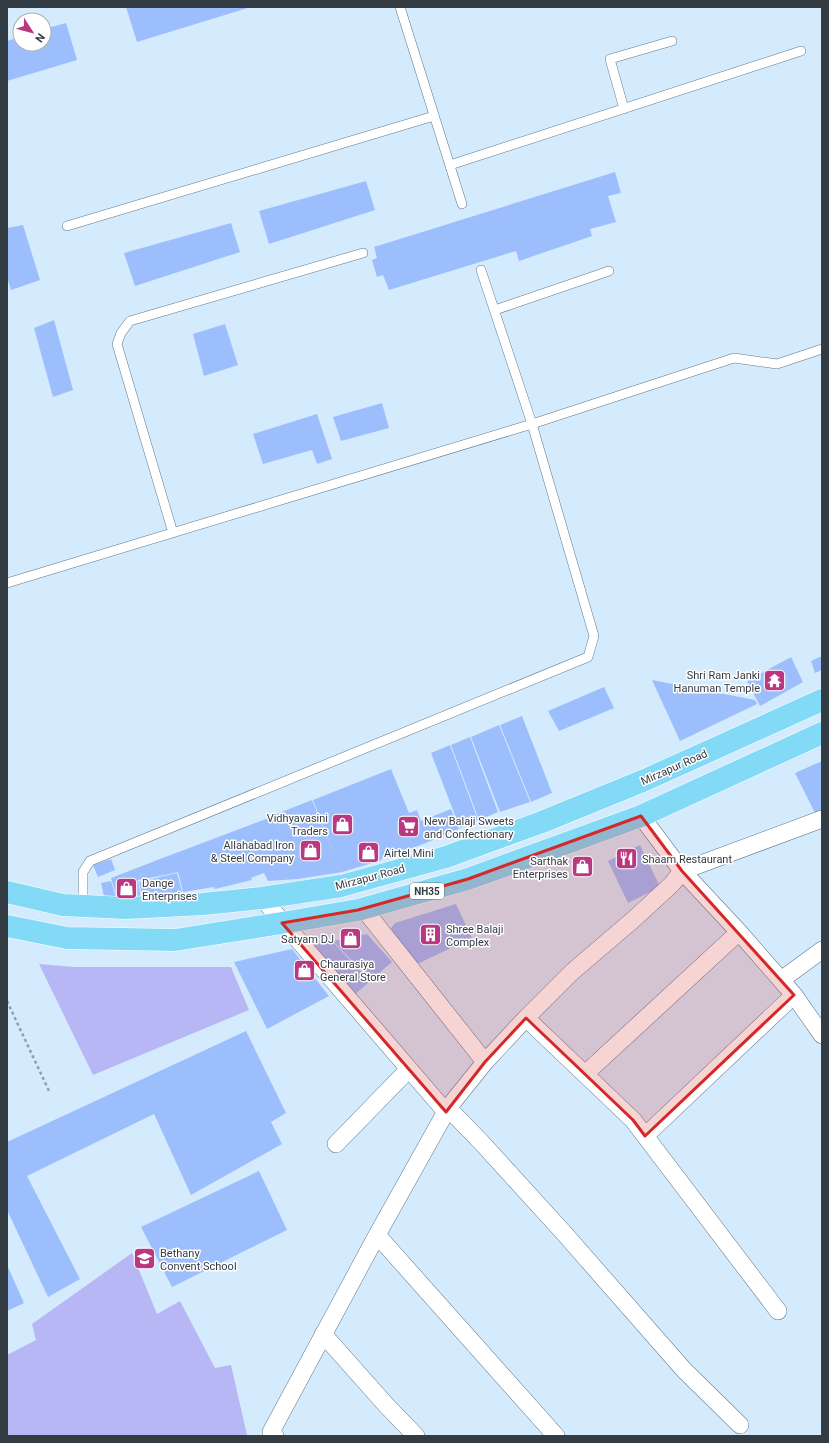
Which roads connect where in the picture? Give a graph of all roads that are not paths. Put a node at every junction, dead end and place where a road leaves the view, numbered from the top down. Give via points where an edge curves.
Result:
1 (400, 7) edge
2 (672, 40) dead end
3 (801, 51) dead end
4 (624, 109) junction
5 (434, 116) junction
6 (450, 165) junction
7 (462, 204) dead end
8 (67, 226) dead end
9 (363, 253) dead end
10 (481, 270) dead end
11 (609, 271) dead end
12 (495, 310) junction
13 (822, 349) edge
14 (532, 424) junction
15 (173, 533) junction
16 (7, 583) edge
17 (822, 700) edge
18 (822, 734) edge
19 (641, 816) junction
20 (822, 819) edge
21 (682, 871) junction
22 (7, 892) edge
23 (262, 898) junction
24 (83, 906) junction
25 (363, 908) junction
26 (282, 924) junction
27 (7, 926) edge
28 (739, 932) junction
29 (822, 950) edge
30 (781, 980) junction
31 (794, 995) junction
32 (526, 1018) junction
33 (820, 1030) edge
34 (485, 1062) junction
35 (409, 1069) junction
36 (585, 1074) junction
37 (447, 1110) junction
38 (645, 1136) junction
39 (336, 1144) dead end
40 (376, 1235) junction
41 (778, 1311) dead end
42 (323, 1334) junction
43 (740, 1425) dead end
44 (275, 1436) edge
45 (416, 1436) edge
46 (556, 1436) edge

1 - 5 lane
2 - 4 lane via 610,59
3 - 4 lane
4 - 6 lane
5 - 6 lane
5 - 8 lane
6 - 7 lane
9 - 15 lane via 130,321 121,333 117,344
10 - 12 lane
11 - 12 lane
12 - 14 lane
13 - 14 lane via 777,364 734,358
14 - 15 lane
14 - 24 lane via 594,636 588,657 90,861 83,872
15 - 16 lane
17 - 23 highway, Mirzapur Road / NH35 via 645,780 542,822 446,857 341,886
18 - 19 highway, NH35
19 - 21 street
19 - 25 highway, NH35 via 468,879
20 - 21 street
21 - 28 street
21 - 32 street via 672,884 572,972
22 - 24 highway, Mirzapur Road / NH35 via 63,905
23 - 24 highway, Mirzapur Road / NH35 via 126,908
23 - 26 street
25 - 26 highway, NH35
25 - 34 street
26 - 27 highway, NH35 via 175,940 67,938
26 - 35 street
28 - 30 street
28 - 36 street
29 - 30 street
30 - 31 street
31 - 33 street
31 - 38 street
32 - 34 street
32 - 36 street
34 - 37 street
35 - 37 street
35 - 39 street
36 - 38 street via 633,1120
37 - 40 street
37 - 43 street via 481,1142 684,1370
38 - 41 street
40 - 42 street
40 - 46 street
42 - 44 street via 270,1432
42 - 45 street

